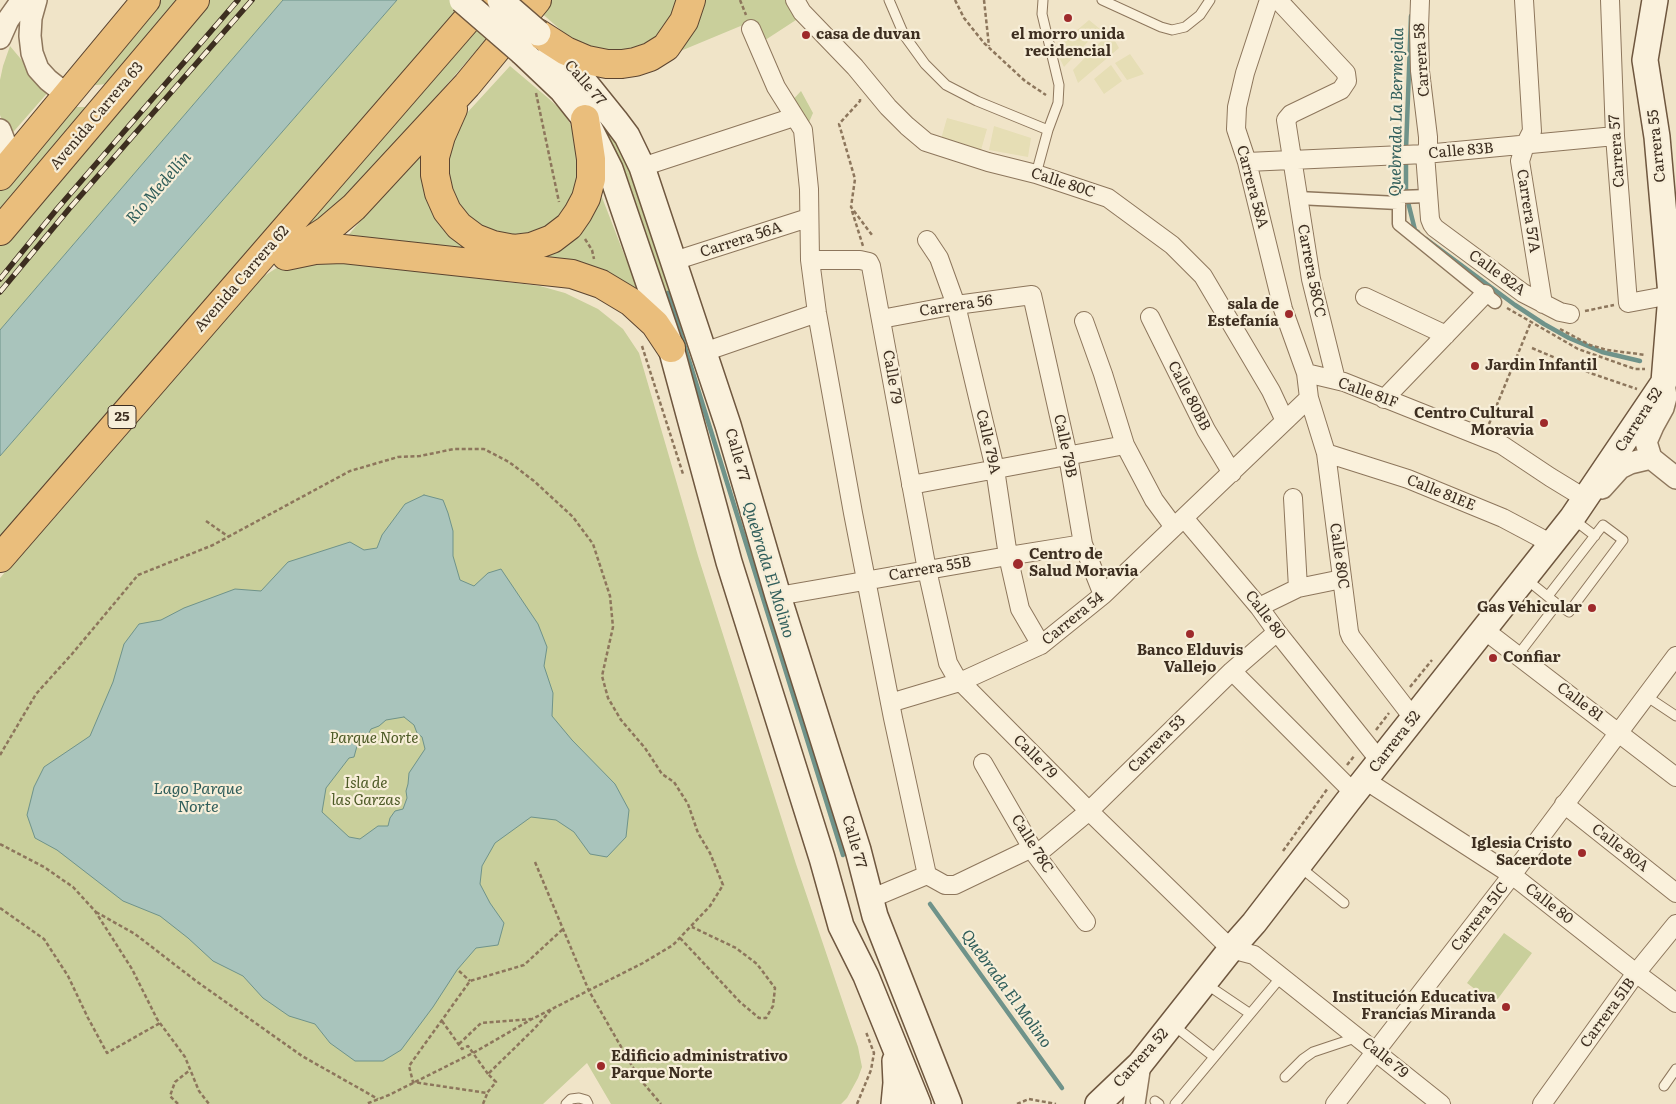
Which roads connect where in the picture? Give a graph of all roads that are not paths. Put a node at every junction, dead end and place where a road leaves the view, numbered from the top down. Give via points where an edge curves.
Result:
1 (22, 0) edge
2 (36, 0) edge
3 (146, 0) edge
4 (195, 0) edge
5 (462, 0) edge
6 (484, 0) edge
7 (500, 0) edge
8 (537, 0) edge
9 (692, 0) edge
10 (795, 0) edge
11 (889, 0) edge
12 (1043, 0) edge
13 (1102, 0) edge
14 (1210, 0) edge
15 (1269, 0) edge
16 (1278, 0) edge
17 (1420, 0) edge
18 (1524, 0) edge
19 (1610, 0) edge
20 (1655, 0) edge
21 (751, 29) dead end
22 (0, 38) edge
23 (530, 42) junction
24 (467, 86) junction
25 (67, 96) junction
26 (114, 96) junction
27 (794, 117) junction
28 (585, 119) junction
29 (1427, 121) joint
30 (0, 130) edge
31 (1048, 130) junction
32 (1615, 136) junction
33 (1525, 145) junction
34 (1410, 155) junction
35 (1293, 160) junction
36 (1247, 162) junction
37 (642, 167) junction
38 (6, 169) edge
39 (1036, 174) junction
40 (1420, 195) junction
41 (1298, 198) junction
42 (1398, 200) junction
43 (808, 218) junction
44 (0, 231) edge
45 (927, 240) dead end
46 (286, 256) junction
47 (810, 260) junction
48 (674, 262) junction
49 (244, 277) junction
50 (1032, 295) joint
51 (1671, 295) junction
52 (1365, 297) dead end
53 (1490, 298) joint
54 (1542, 304) junction
55 (956, 305) junction
56 (817, 313) junction
57 (1570, 314) road end
58 (1150, 318) dead end
59 (881, 319) junction
60 (1084, 321) dead end
61 (1672, 334) edge
62 (1446, 335) junction
63 (671, 348) junction
64 (704, 352) junction
65 (1306, 373) junction
66 (1661, 375) edge
67 (1336, 380) junction
68 (1309, 398) junction
69 (1384, 399) junction
70 (1285, 421) junction
71 (1125, 445) junction
72 (1326, 454) junction
73 (1068, 456) junction
74 (1651, 458) junction
75 (995, 469) junction
76 (1232, 473) junction
77 (1676, 478) edge
78 (911, 485) junction
79 (1293, 498) dead end
80 (1579, 509) junction
81 (1179, 523) junction
82 (1595, 536) junction
83 (1083, 544) junction
84 (1552, 544) junction
85 (1008, 556) junction
86 (0, 558) edge
87 (927, 570) junction
88 (1525, 578) junction
89 (1342, 579) junction
90 (867, 580) junction
91 (1298, 588) junction
92 (1104, 595) junction
93 (778, 596) junction
94 (1548, 596) junction
95 (1558, 604) junction
96 (1259, 607) junction
97 (1483, 629) junction
98 (1277, 632) junction
99 (1041, 645) junction
100 (1518, 655) junction
101 (1676, 656) edge
102 (1232, 671) junction
103 (960, 682) junction
104 (1646, 696) junction
105 (890, 703) junction
106 (1676, 716) edge
107 (1414, 719) junction
108 (1619, 732) junction
109 (1380, 761) junction
110 (983, 763) dead end
111 (1676, 777) edge
112 (1360, 787) junction
113 (1564, 804) junction
114 (1089, 812) junction
115 (858, 850) junction
116 (1034, 852) junction
117 (822, 858) junction
118 (1298, 866) junction
119 (927, 875) junction
120 (1512, 875) junction
121 (1676, 893) edge
122 (870, 899) junction
123 (1344, 903) dead end
124 (1086, 922) dead end
125 (1676, 924) edge
126 (1231, 949) junction
127 (1636, 974) junction
128 (1281, 977) junction
129 (1204, 983) junction
130 (1676, 1003) edge
131 (1249, 1014) junction
132 (1172, 1024) junction
133 (1358, 1037) junction
134 (894, 1048) junction
135 (1376, 1051) junction
136 (1214, 1057) junction
137 (1140, 1064) junction
138 (1676, 1069) edge
139 (1285, 1077) dead end
140 (1664, 1086) dead end
141 (566, 1104) edge
142 (588, 1104) edge
143 (894, 1104) edge
144 (918, 1104) edge
145 (949, 1104) edge
146 (1098, 1104) edge
147 (1134, 1104) edge
148 (1175, 1104) edge
149 (1336, 1104) edge
150 (1441, 1104) edge
151 (1542, 1104) edge

1 - 22 street
2 - 25 street via 31,18 32,54 38,69
3 - 25 highway
4 - 26 highway, Avenida Carrera 63
5 - 23 main road, bridge
6 - 49 highway, Avenida Carrera 62 / 25
7 - 23 main road, bridge
8 - 24 highway
9 - 23 highway via 684,21 666,47 635,62 607,64
10 - 39 street, Calle 80C via 802,12 888,107 926,142
11 - 31 lane via 904,35 925,64 946,85
12 - 31 lane via 1042,14 1059,85 1058,103
13 - 14 lane via 1172,30 1185,27 1200,16
15 - 36 street, Carrera 58A via 1237,107 1236,129
16 - 35 street, Carrera 58CC via 1346,73 1347,80 1340,90 1291,114 1286,120
17 - 29 street, Carrera 58 via 1420,71
18 - 33 street, Carrera 57A via 1532,131
19 - 32 street, Carrera 57
20 - 51 main road, Carrera 55 via 1645,60 1657,137
21 - 27 street via 776,87
23 - 28 main road, Calle 77 via 551,79
23 - 37 main road, Calle 77 via 568,64 627,136
24 - 28 highway via 440,136 435,174 447,211 459,226 492,245 514,249 531,247 552,239 569,226 586,198 591,179
24 - 46 highway via 341,219
25 - 26 highway
25 - 38 highway
26 - 44 highway, Avenida Carrera 63
27 - 37 street
27 - 43 street via 803,130 809,189
28 - 63 main road, Calle 77 via 610,169
29 - 34 street, Calle 82A via 1428,146
30 - 38 street
31 - 39 lane
32 - 33 street, Calle 83B
32 - 51 street, Carrera 57 via 1628,303
33 - 34 street, Calle 83B
33 - 54 street, Carrera 57A via 1520,161
34 - 35 street, Calle 83B
34 - 40 street, Calle 82A
35 - 36 street, Calle 83B
35 - 41 street, Carrera 58CC
36 - 65 street, Carrera 58A via 1283,309
37 - 48 main road, Calle 77
39 - 70 street, Calle 80C via 1108,198 1172,245 1203,276 1271,391
40 - 42 street
40 - 54 street, Calle 82A via 1435,228
41 - 42 street
41 - 67 street, Carrera 58CC via 1311,279
42 - 53 street, Calle 82A via 1399,224
43 - 47 street
43 - 48 street, Carrera 56A
45 - 55 street, Calle 79A via 939,258
46 - 49 highway
46 - 63 highway via 343,249 572,274 601,284 631,302 654,324
47 - 56 street
47 - 59 street, Calle 79 via 869,262
48 - 64 main road, Calle 77
49 - 86 highway, Avenida Carrera 62 / 25
50 - 55 street, Carrera 56
50 - 73 street, Calle 79B
51 - 61 main road, Carrera 55
52 - 62 street
53 - 62 street
54 - 57 street, Calle 82A
55 - 59 street, Carrera 56
55 - 75 street, Calle 79A
56 - 64 street
56 - 90 street
58 - 76 street, Calle 80BB via 1206,430
59 - 78 street, Calle 79
60 - 71 street, Calle 80
61 - 66 main road, Carrera 55
62 - 69 street
63 - 117 main road, Calle 77 via 729,562
64 - 93 main road, Calle 77
65 - 67 street, Calle 81F
65 - 68 street, Calle 80C
66 - 74 street via 1666,397 1647,436
66 - 80 main road, Carrera 52
67 - 69 street, Calle 81F
68 - 70 street, Carrera 54
68 - 72 street, Calle 80C
69 - 80 street, Calle 81F via 1502,445 1550,477
70 - 76 street, Carrera 54
71 - 73 street
71 - 81 street, Calle 80 via 1154,500
72 - 84 street, Calle 81EE via 1408,479 1503,518
72 - 89 street, Calle 80C
73 - 75 street
73 - 83 street, Calle 79B
74 - 77 street
74 - 80 street via 1620,468
75 - 78 street
75 - 85 street, Calle 79A
76 - 81 street, Carrera 54
78 - 87 street, Calle 79
79 - 91 street
80 - 82 lane
80 - 84 main road, Carrera 52
81 - 92 street, Carrera 54
81 - 96 street, Calle 80
82 - 94 lane
82 - 95 lane via 1603,525 1623,540 1569,612
83 - 85 street, Carrera 55B
83 - 92 street, Calle 79B
84 - 88 main road, Carrera 52
85 - 87 street, Carrera 55B
85 - 99 street, Calle 79A via 1020,609
87 - 90 street, Carrera 55B
87 - 103 street, Calle 79 via 948,664
88 - 94 lane
88 - 97 main road, Carrera 52
89 - 91 street
89 - 107 street, Calle 80C via 1351,637
90 - 93 street, Carrera 55B
90 - 105 street
91 - 96 street
92 - 99 street, Carrera 54
93 - 115 main road, Calle 77
94 - 95 lane
95 - 100 lane
96 - 98 street, Calle 80
97 - 100 street, Calle 81
97 - 107 main road, Carrera 52
98 - 102 street, Carrera 53
98 - 109 street, Calle 80
99 - 103 street, Carrera 54
100 - 108 street, Calle 81
101 - 104 street, Carrera 51C
102 - 112 street, Calle 80
102 - 114 street, Carrera 53
103 - 105 street, Carrera 54
103 - 114 street, Calle 79
104 - 106 lane
104 - 108 street, Carrera 51C
105 - 119 street
107 - 109 main road, Carrera 52
108 - 111 street, Calle 81
108 - 113 street, Carrera 51C
109 - 112 main road, Carrera 52
110 - 116 street, Calle 78C
112 - 118 main road, Carrera 52
112 - 120 street, Calle 80
113 - 120 street, Carrera 51C
113 - 121 street, Calle 80A
114 - 116 street, Carrera 53
114 - 126 street, Calle 79
115 - 117 main road via 854,859 838,866
115 - 122 main road, Calle 77
116 - 119 street, Carrera 53 via 955,885 945,885
116 - 124 street, Calle 78C
117 - 134 main road, Calle 77 via 841,926 866,976
118 - 123 lane
118 - 126 main road, Carrera 52
119 - 122 street
120 - 127 street, Calle 80
120 - 135 street, Carrera 51C
122 - 145 main road, Calle 77
125 - 127 street, Carrera 51B
126 - 128 street, Calle 79 via 1254,955
126 - 129 main road, Carrera 52
127 - 130 street, Calle 80
127 - 151 street, Carrera 51B
128 - 131 lane
128 - 133 street, Calle 79
129 - 131 lane
129 - 132 main road, Carrera 52
131 - 136 lane
132 - 136 lane
132 - 137 main road, Carrera 52
133 - 135 street, Calle 79
133 - 139 lane via 1313,1052
134 - 143 main road
134 - 144 main road, Calle 77
135 - 149 street, Carrera 51C
135 - 150 street, Calle 79
136 - 148 lane
137 - 146 main road, Carrera 52
137 - 147 street
138 - 140 lane
141 - 142 lane via 579,1098

